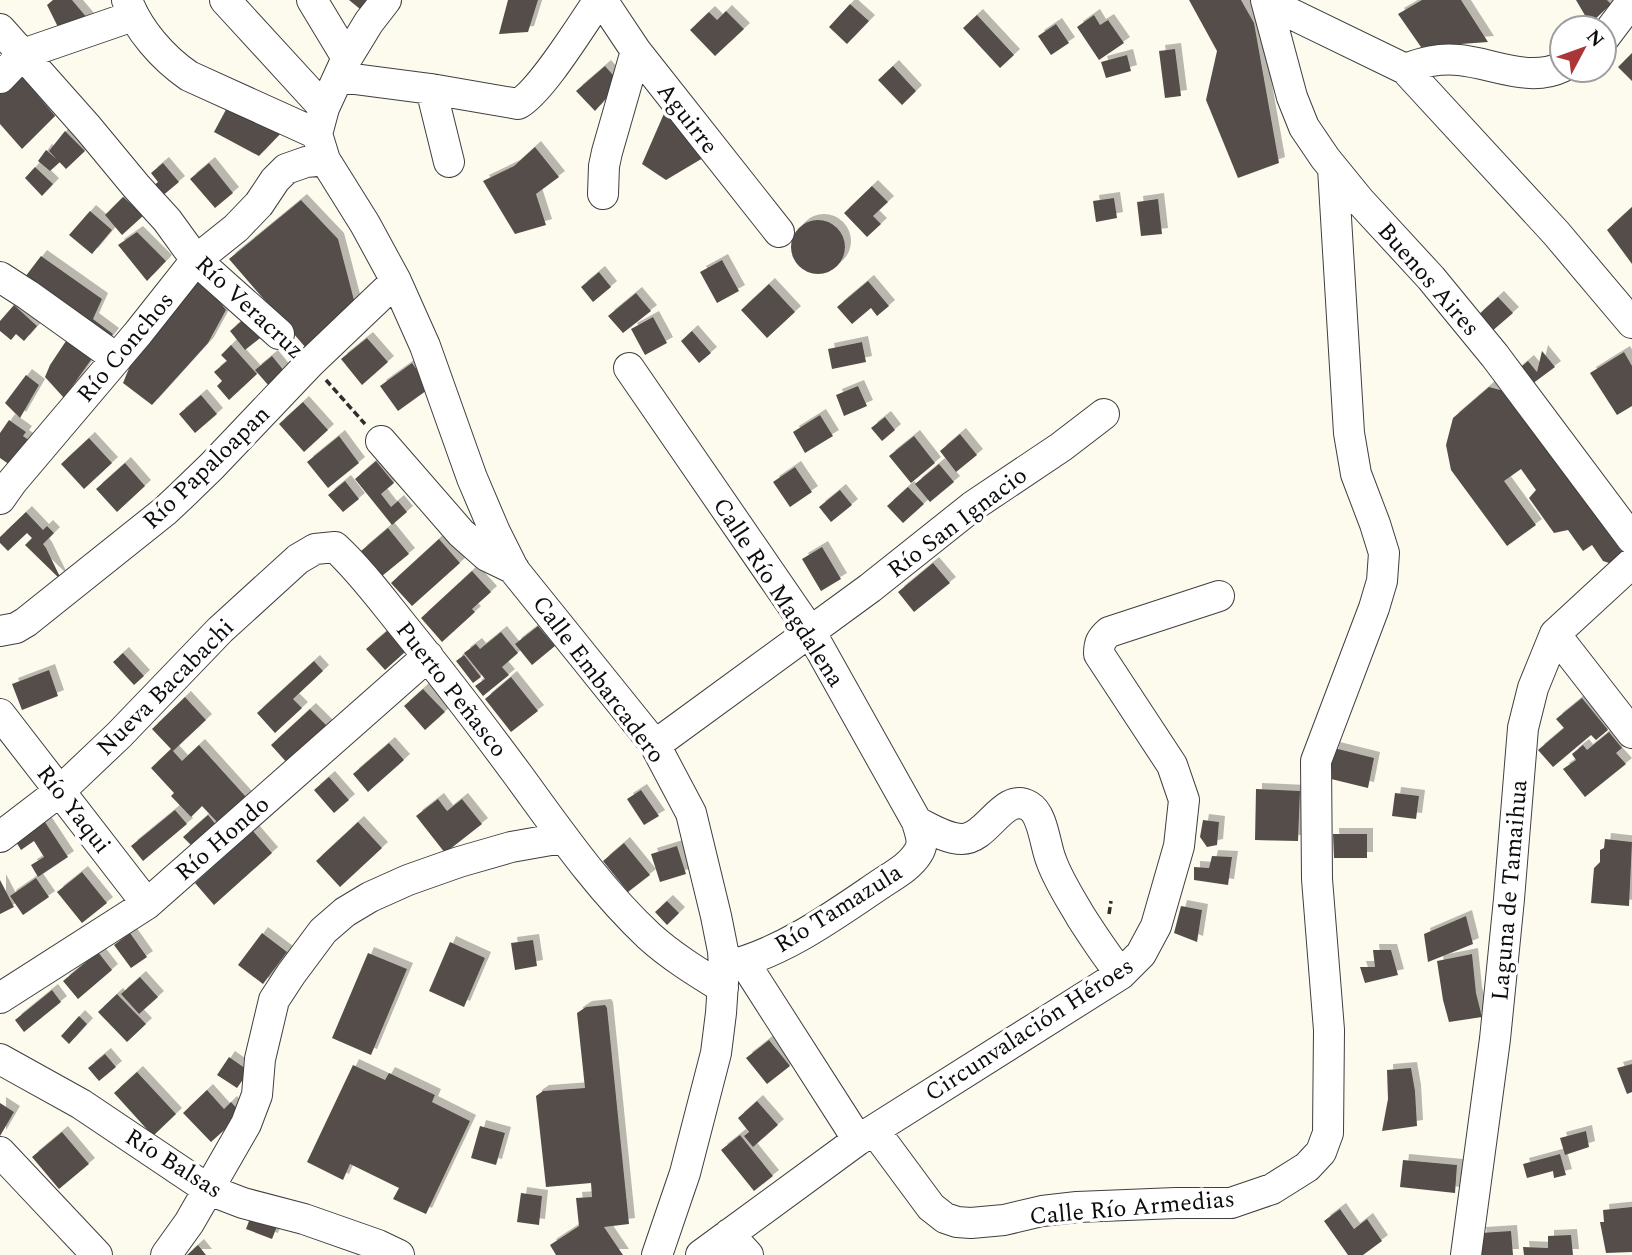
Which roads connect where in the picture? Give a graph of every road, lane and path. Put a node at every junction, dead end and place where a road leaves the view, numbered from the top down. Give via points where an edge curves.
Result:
1 (225, 0) edge
2 (312, 0) edge
3 (386, 0) edge
4 (600, 0) edge
5 (1266, 1) edge
6 (1632, 1) edge
7 (130, 8) edge
8 (1618, 20) edge
9 (0, 29) edge
10 (636, 51) junction
11 (23, 54) junction
12 (343, 68) junction
13 (1405, 69) junction
14 (1548, 71) edge
15 (0, 78) edge
16 (431, 89) junction
17 (322, 134) junction
18 (449, 162) dead end
19 (1333, 168) junction
20 (603, 194) dead end
21 (779, 232) dead end
22 (197, 260) junction
23 (0, 277) edge
24 (396, 281) junction
25 (1632, 323) edge
26 (279, 334) dead end
27 (116, 358) junction
28 (310, 363) junction
29 (629, 368) dead end
30 (1104, 414) dead end
31 (381, 441) joint
32 (0, 499) edge
33 (1632, 539) edge
34 (334, 547) joint
35 (1632, 563) edge
36 (514, 570) junction
37 (1219, 596) dead end
38 (0, 631) edge
39 (810, 631) junction
40 (1555, 634) junction
41 (428, 656) junction
42 (0, 715) edge
43 (1632, 733) edge
44 (655, 745) junction
45 (60, 791) junction
46 (917, 822) junction
47 (0, 837) edge
48 (562, 838) junction
49 (146, 904) junction
50 (730, 972) junction
51 (1121, 974) junction
52 (1, 995) edge
53 (0, 1059) edge
54 (866, 1135) junction
55 (0, 1152) edge
56 (209, 1190) junction
57 (739, 1245) edge
58 (97, 1255) edge
59 (166, 1255) edge
60 (399, 1255) edge
61 (657, 1255) edge
62 (701, 1255) edge
63 (1466, 1255) edge

1 - 17 street, Calle Embarcadero
2 - 12 street
3 - 12 street
4 - 10 street, Aguirre
4 - 16 street via 548,73 518,104
5 - 13 street
5 - 19 street, Buenos Aires via 1304,127
6 - 8 street
7 - 11 street
7 - 17 street via 159,50 189,76
9 - 11 street, Río Veracruz
10 - 20 street via 607,152
10 - 21 street, Aguirre
11 - 15 street
11 - 22 street, Río Veracruz
12 - 16 street
12 - 17 street
13 - 14 street via 1439,59 1534,74
13 - 25 street
16 - 18 street
17 - 22 street, Río Conchos via 306,162 286,169 236,228
17 - 24 street, Calle Embarcadero
19 - 33 street, Buenos Aires via 1496,356
19 - 54 street, Calle Río Armedias via 1349,433 1356,474 1384,553 1374,608 1316,761 1317,879 1329,1030 1328,1133 1321,1152 1307,1167 1272,1189 1231,1203 1088,1206 964,1223 945,1218 931,1207
22 - 26 street, Río Veracruz
22 - 27 street, Río Conchos
23 - 27 street
24 - 28 street, Río Papaloapan
24 - 36 street, Calle Embarcadero via 425,346 472,478
27 - 32 street, Río Conchos
28 - 31 path, Río Veracruz
28 - 38 street, Río Papaloapan via 164,511 26,622
29 - 39 street, Calle Río Magdalena
30 - 39 street, Río San Ignacio via 973,506
31 - 36 street via 461,533 487,556
34 - 41 street, Puerto Peñasco
34 - 45 street, Nueva Bacabachi via 315,549 298,559 220,630
35 - 40 street, Laguna de Tamaihua
36 - 44 street, Calle Embarcadero
37 - 51 street, Circunvalación Héroes via 1109,632 1099,647 1099,654 1172,765 1184,800 1179,846 1156,926 1142,954
39 - 44 street, Río San Ignacio
39 - 46 street, Calle Río Magdalena
40 - 43 street
40 - 63 street, Laguna de Tamaihua via 1533,688 1523,729 1496,1027
41 - 48 street, Puerto Peñasco
41 - 49 street, Río Hondo
42 - 45 street, Río Yaqui
44 - 50 street, Calle Embarcadero via 691,813
45 - 47 street, Nueva Bacabachi
45 - 49 street, Río Yaqui
46 - 50 street, Río Tamazula via 922,842 904,868 832,917
46 - 51 street via 964,839 974,836 1012,803 1031,807 1038,813 1063,887
48 - 50 street, Puerto Peñasco via 650,937 686,965
48 - 56 street via 511,847 408,880 345,912 323,931 274,1000 253,1107
49 - 52 street, Río Hondo
50 - 54 street, Calle Río Armedias
50 - 61 street, Calle Embarcadero via 716,1053 685,1173
51 - 54 street, Circunvalación Héroes
53 - 56 street, Río Balsas via 81,1104
54 - 57 street, Circunvalación Héroes
55 - 58 street
56 - 59 street
56 - 60 street, Río Balsas
57 - 62 street, Circunvalación Héroes

